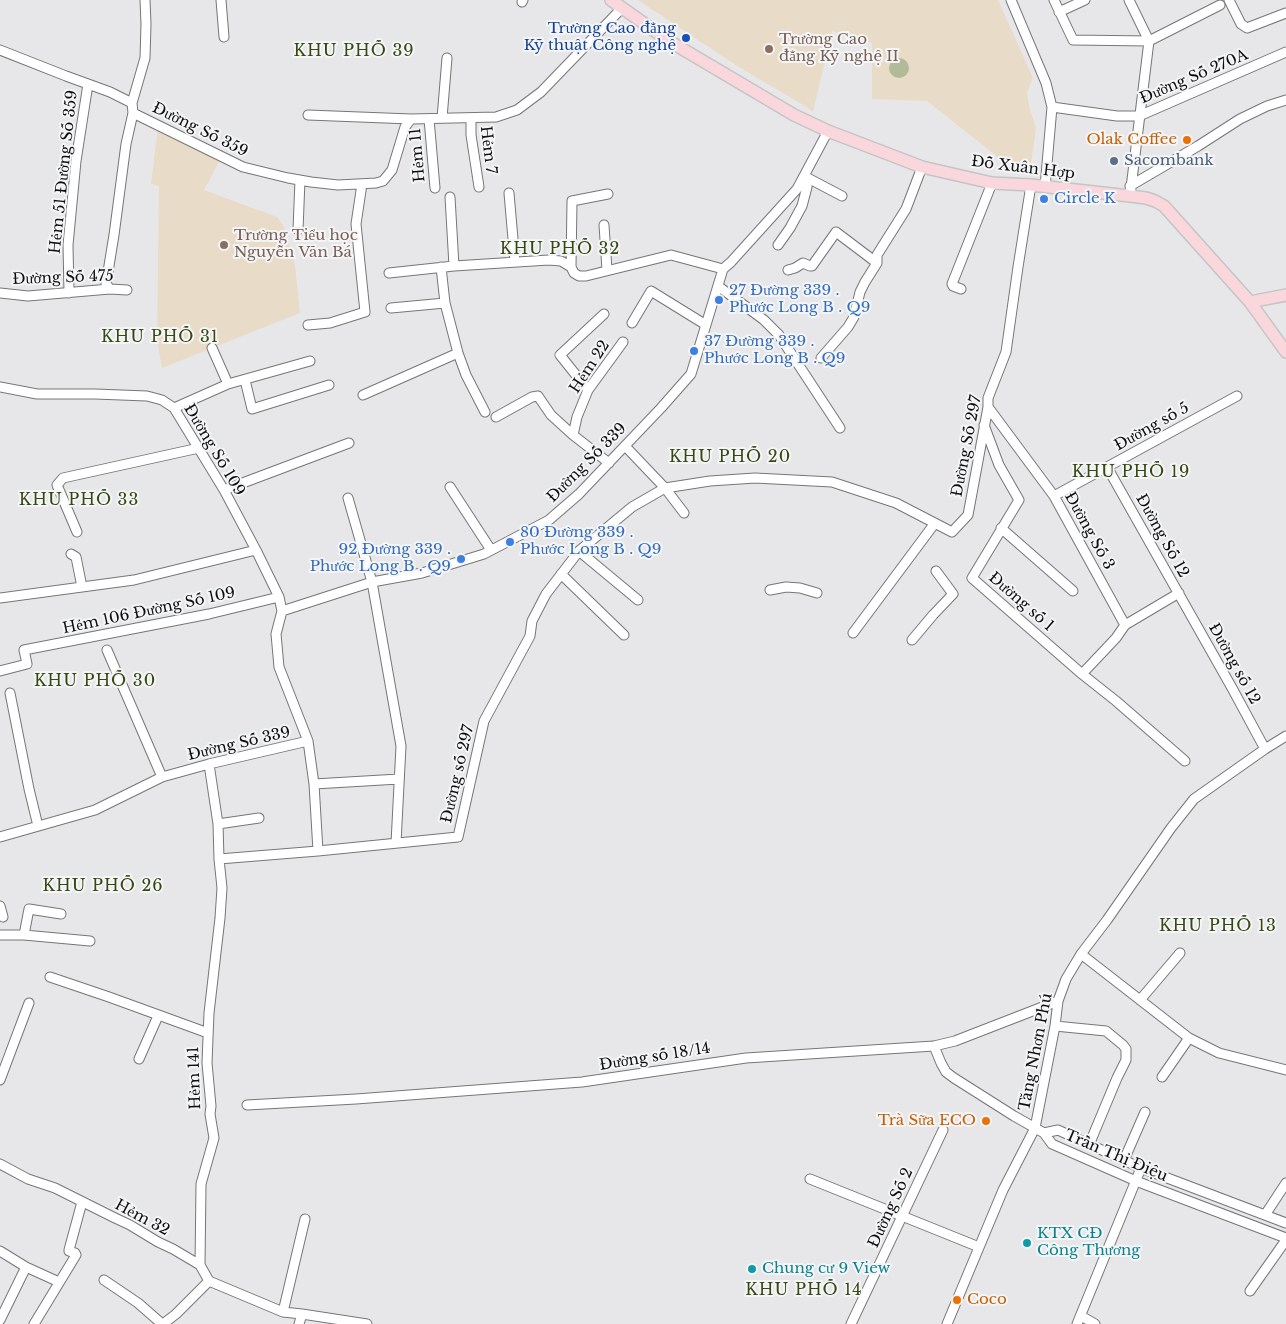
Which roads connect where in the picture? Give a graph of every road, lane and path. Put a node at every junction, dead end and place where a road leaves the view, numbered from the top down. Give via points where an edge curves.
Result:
1 (145, 0) edge
2 (221, 0) edge
3 (611, 0) edge
4 (1011, 0) edge
5 (1054, 0) edge
6 (1085, 0) edge
7 (1129, 0) edge
8 (1229, 0) edge
9 (1220, 5) dead end
10 (622, 8) junction
11 (1059, 12) junction
12 (1286, 13) edge
13 (224, 37) dead end
14 (1149, 41) junction
15 (0, 50) edge
16 (1286, 52) edge
17 (447, 58) dead end
18 (88, 84) junction
19 (1286, 100) edge
20 (132, 102) junction
21 (1052, 107) junction
22 (133, 113) junction
23 (308, 115) dead end
24 (1140, 116) junction
25 (442, 118) junction
26 (471, 118) junction
27 (411, 119) junction
28 (429, 119) junction
29 (828, 131) junction
30 (922, 167) junction
31 (805, 177) junction
32 (300, 180) junction
33 (992, 182) junction
34 (362, 184) junction
35 (1031, 185) junction
36 (479, 187) dead end
37 (1045, 187) junction
38 (435, 188) dead end
39 (1130, 191) junction
40 (509, 193) dead end
41 (608, 194) dead end
42 (842, 196) dead end
43 (450, 197) dead end
44 (604, 225) dead end
45 (298, 230) dead end
46 (778, 246) dead end
47 (515, 262) junction
48 (878, 263) junction
49 (454, 266) junction
50 (441, 267) junction
51 (571, 267) junction
52 (723, 269) junction
53 (607, 270) junction
54 (788, 270) dead end
55 (389, 273) dead end
56 (718, 286) junction
57 (110, 289) junction
58 (961, 289) dead end
59 (127, 290) dead end
60 (69, 292) junction
61 (0, 293) edge
62 (1286, 295) edge
63 (1250, 302) junction
64 (445, 303) junction
65 (391, 308) dead end
66 (604, 314) dead end
67 (632, 323) dead end
68 (308, 325) dead end
69 (706, 325) junction
70 (623, 342) dead end
71 (212, 348) dead end
72 (1286, 352) edge
73 (458, 353) junction
74 (821, 358) dead end
75 (310, 361) dead end
76 (245, 380) junction
77 (228, 384) junction
78 (329, 384) dead end
79 (0, 387) edge
80 (588, 390) junction
81 (363, 395) dead end
82 (1237, 396) dead end
83 (988, 407) junction
84 (174, 408) junction
85 (485, 412) dead end
86 (496, 417) dead end
87 (984, 424) junction
88 (840, 428) dead end
89 (573, 435) junction
90 (349, 443) dead end
91 (625, 446) junction
92 (200, 448) junction
93 (609, 462) junction
94 (1107, 467) junction
95 (450, 487) dead end
96 (665, 488) junction
97 (224, 490) junction
98 (1054, 496) junction
99 (348, 498) dead end
100 (684, 513) dead end
101 (935, 524) junction
102 (1001, 528) junction
103 (77, 532) dead end
104 (256, 550) junction
105 (491, 550) junction
106 (579, 551) junction
107 (71, 554) dead end
108 (936, 571) dead end
109 (561, 574) junction
110 (372, 582) junction
111 (82, 587) junction
112 (770, 590) dead end
113 (1073, 591) dead end
114 (817, 593) dead end
115 (1179, 593) junction
116 (279, 597) junction
117 (0, 598) edge
118 (638, 600) dead end
119 (282, 611) junction
120 (1125, 625) junction
121 (853, 633) dead end
122 (624, 635) dead end
123 (912, 640) dead end
124 (107, 650) dead end
125 (0, 671) edge
126 (1082, 674) junction
127 (10, 693) dead end
128 (1286, 736) edge
129 (308, 741) junction
130 (1265, 749) junction
131 (1185, 761) dead end
132 (209, 764) junction
133 (162, 777) junction
134 (399, 780) junction
135 (314, 784) junction
136 (259, 818) dead end
137 (218, 824) junction
138 (38, 826) junction
139 (0, 837) edge
140 (396, 843) junction
141 (318, 852) junction
142 (219, 859) junction
143 (0, 906) edge
144 (61, 914) dead end
145 (3, 917) dead end
146 (0, 935) edge
147 (24, 935) junction
148 (90, 941) dead end
149 (1180, 953) dead end
150 (1081, 954) junction
151 (50, 977) dead end
152 (1140, 1000) junction
153 (1058, 1001) junction
154 (29, 1003) dead end
155 (158, 1016) junction
156 (1055, 1026) junction
157 (208, 1033) junction
158 (1189, 1038) junction
159 (934, 1046) junction
160 (139, 1058) dead end
161 (1286, 1070) edge
162 (1162, 1077) dead end
163 (0, 1080) edge
164 (247, 1105) dead end
165 (1145, 1112) dead end
166 (1035, 1128) junction
167 (943, 1130) dead end
168 (1044, 1133) junction
169 (1089, 1145) junction
170 (1124, 1160) junction
171 (0, 1164) edge
172 (1141, 1168) junction
173 (810, 1179) dead end
174 (1136, 1181) junction
175 (1286, 1183) edge
176 (82, 1202) junction
177 (902, 1215) junction
178 (1265, 1215) junction
179 (305, 1219) dead end
180 (1286, 1223) edge
181 (1286, 1239) edge
182 (979, 1247) junction
183 (0, 1251) edge
184 (200, 1265) junction
185 (26, 1267) junction
186 (104, 1280) dead end
187 (209, 1281) junction
188 (59, 1282) junction
189 (1250, 1290) dead end
190 (283, 1312) junction
191 (302, 1314) junction
192 (0, 1320) edge
193 (1079, 1320) edge
194 (327, 1321) edge
195 (4, 1324) edge
196 (34, 1324) edge
197 (162, 1324) edge
198 (299, 1324) edge
199 (367, 1324) edge
200 (851, 1324) edge
201 (947, 1324) edge
202 (1095, 1324) edge

1 - 20 street via 145,58
2 - 13 street
3 - 10 main road, Đỗ Xuân Hợp
4 - 21 street via 1046,83
5 - 11 street
6 - 11 street
7 - 14 street
8 - 12 street via 1241,24 1248,28
9 - 14 street
10 - 26 street via 541,92 517,110 496,117
10 - 29 main road, Đỗ Xuân Hợp via 756,94
11 - 14 street via 1073,40
14 - 24 street
15 - 18 street, Đường Số 359
16 - 24 street, Đường Số 270A
17 - 25 street
18 - 20 street, Đường Số 359
18 - 60 street, Hẻm 51 Đường Số 359 via 68,245
19 - 39 street via 1240,119
20 - 22 street, Đường Số 359
21 - 24 street, Đường Số 270A
21 - 37 street
22 - 32 street, Đường Số 359 via 243,167
22 - 57 street via 106,284
23 - 27 street
24 - 39 street
25 - 26 street
25 - 28 street
26 - 36 street, Hẻm 7
27 - 28 street
27 - 34 street, Đường Số 359 via 405,126 388,177
28 - 38 street, Hẻm 11
29 - 30 main road, Đỗ Xuân Hợp
29 - 31 street, Đường Số 339
30 - 33 main road, Đỗ Xuân Hợp
30 - 48 street via 906,209 877,255
31 - 42 street
31 - 46 street via 807,187 802,206
31 - 52 street, Đường Số 339
32 - 34 street, Đường Số 359 via 338,185
32 - 45 street
33 - 35 main road, Đỗ Xuân Hợp
33 - 58 street via 952,284
34 - 68 street via 356,224 365,312 330,323
35 - 37 main road, Đỗ Xuân Hợp
35 - 83 street, Đường Số 297 via 1006,352 988,398
37 - 39 main road, Đỗ Xuân Hợp
39 - 63 main road, Đỗ Xuân Hợp via 1164,206
40 - 47 street
41 - 51 street via 572,201
43 - 49 street
44 - 53 street
47 - 49 street
47 - 51 street via 561,261
48 - 54 street via 836,232 812,266 803,263
48 - 74 street via 860,292 848,327
49 - 50 street
50 - 55 street
50 - 64 street
51 - 53 street via 579,276
52 - 53 street via 671,255
52 - 56 street, Đường Số 339
56 - 69 street, Đường Số 339
56 - 88 street via 764,320 779,336
57 - 59 street, Đường Số 475
57 - 60 street, Đường Số 475
60 - 61 street, Đường Số 475 via 28,296
62 - 63 main road
63 - 72 main road, Đỗ Xuân Hợp
64 - 65 street
64 - 73 street
66 - 80 street via 560,355
67 - 69 street via 650,291
69 - 91 street, Đường Số 339 via 690,374
70 - 80 street, Hẻm 22
71 - 77 street
73 - 81 street
73 - 85 street
75 - 76 street
76 - 77 street
76 - 78 street via 252,409
77 - 84 street
79 - 84 street, Đường Số 109 via 37,394 147,396
80 - 89 street, Hẻm 22
82 - 94 street, Đường số 5
83 - 87 street, Đường Số 297
83 - 98 street, Đường Số 3
84 - 92 street, Đường Số 109
86 - 89 street via 538,396 551,415
87 - 101 street, Đường Số 297 via 968,514 952,532
87 - 102 street, Đường số 1 via 999,465 1019,500
89 - 93 street
90 - 97 street
91 - 93 street, Đường Số 339
91 - 96 street
92 - 97 street, Đường Số 109
92 - 103 street via 63,478 57,485
93 - 105 street, Đường Số 339 via 549,520
94 - 98 street, Đường số 5
94 - 115 street, Đường Số 12
95 - 105 street
96 - 100 street
96 - 101 street, Đường Số 297 via 755,478 832,482 896,503
96 - 106 street, Đường số 297 via 632,508
97 - 104 street, Đường Số 109
98 - 120 street, Đường Số 3
99 - 110 street
101 - 121 street
102 - 113 street
102 - 126 street, Đường số 1 via 972,578
104 - 111 street via 134,580
104 - 116 street, Đường Số 109
105 - 110 street, Đường Số 339 via 422,573
106 - 109 street, Đường số 297
106 - 118 street
107 - 111 street via 76,557
108 - 123 street via 953,594
109 - 122 street
109 - 140 street, Đường số 297 via 546,594 532,621 530,636 484,721 458,837
110 - 119 street, Đường Số 339
110 - 134 street via 401,746
111 - 117 street
112 - 114 street via 786,587
115 - 120 street
115 - 130 street, Đường số 12
116 - 119 street, Đường Số 109
116 - 125 street, Hẻm 106 Đường Số 109 via 24,650 27,664
119 - 129 street, Đường Số 339 via 276,634 279,667
120 - 126 street
124 - 133 street
126 - 131 street, Đường số 1
127 - 138 street
128 - 130 street, Tăng Nhơn Phú
129 - 132 street, Đường Số 339
129 - 135 street
130 - 150 street, Tăng Nhơn Phú via 1194,799
132 - 133 street, Đường Số 339
132 - 137 street, Hẻm 141
133 - 138 street, Đường Số 339 via 95,810
134 - 135 street
134 - 140 street
135 - 141 street
136 - 137 street
137 - 142 street, Hẻm 141
138 - 139 street, Đường Số 339
140 - 141 street, Đường số 297
141 - 142 street, Đường số 297
142 - 157 street, Hẻm 141 via 222,888
143 - 145 street
144 - 147 street via 29,909
146 - 147 street
147 - 148 street
149 - 152 street
150 - 152 street
150 - 153 street, Tăng Nhơn Phú
151 - 155 street
152 - 158 street
153 - 156 street, Tăng Nhơn Phú
153 - 159 street, Đường số 18/14
154 - 163 street
155 - 157 street
155 - 160 street
156 - 166 street, Tăng Nhơn Phú
156 - 169 street via 1106,1031 1123,1045 1126,1052 1126,1060
157 - 184 street, Hẻm 141 via 207,1063 214,1138 201,1184
158 - 161 street via 1219,1053
158 - 162 street
159 - 164 street, Đường số 18/14 via 746,1058 582,1082
159 - 166 street via 946,1072
165 - 170 street
166 - 168 street
166 - 182 street, Tăng Nhơn Phú via 1003,1190
167 - 177 street, Đường Số 2
168 - 169 street, Trần Thị Điệu via 1058,1130
168 - 174 street, Trần Thị Điệu via 1052,1144
169 - 170 street, Trần Thị Điệu
170 - 172 street, Trần Thị Điệu
171 - 176 street, Hẻm 32
172 - 174 street
172 - 178 street, Trần Thị Điệu
173 - 177 street
174 - 181 street, Trần Thị Điệu
174 - 193 street
175 - 178 street
176 - 184 street, Hẻm 32
176 - 188 street via 69,1250 76,1255
177 - 182 street
177 - 200 street, Đường Số 2
178 - 180 street, Trần Thị Điệu
179 - 190 street
181 - 189 street
182 - 201 street, Tăng Nhơn Phú
183 - 185 street
184 - 187 street, Hẻm 32
185 - 188 street
185 - 192 street
186 - 197 street
187 - 190 street
187 - 197 street
188 - 196 street
190 - 191 street
191 - 194 street
191 - 198 street
192 - 195 street
193 - 202 street
194 - 199 street

